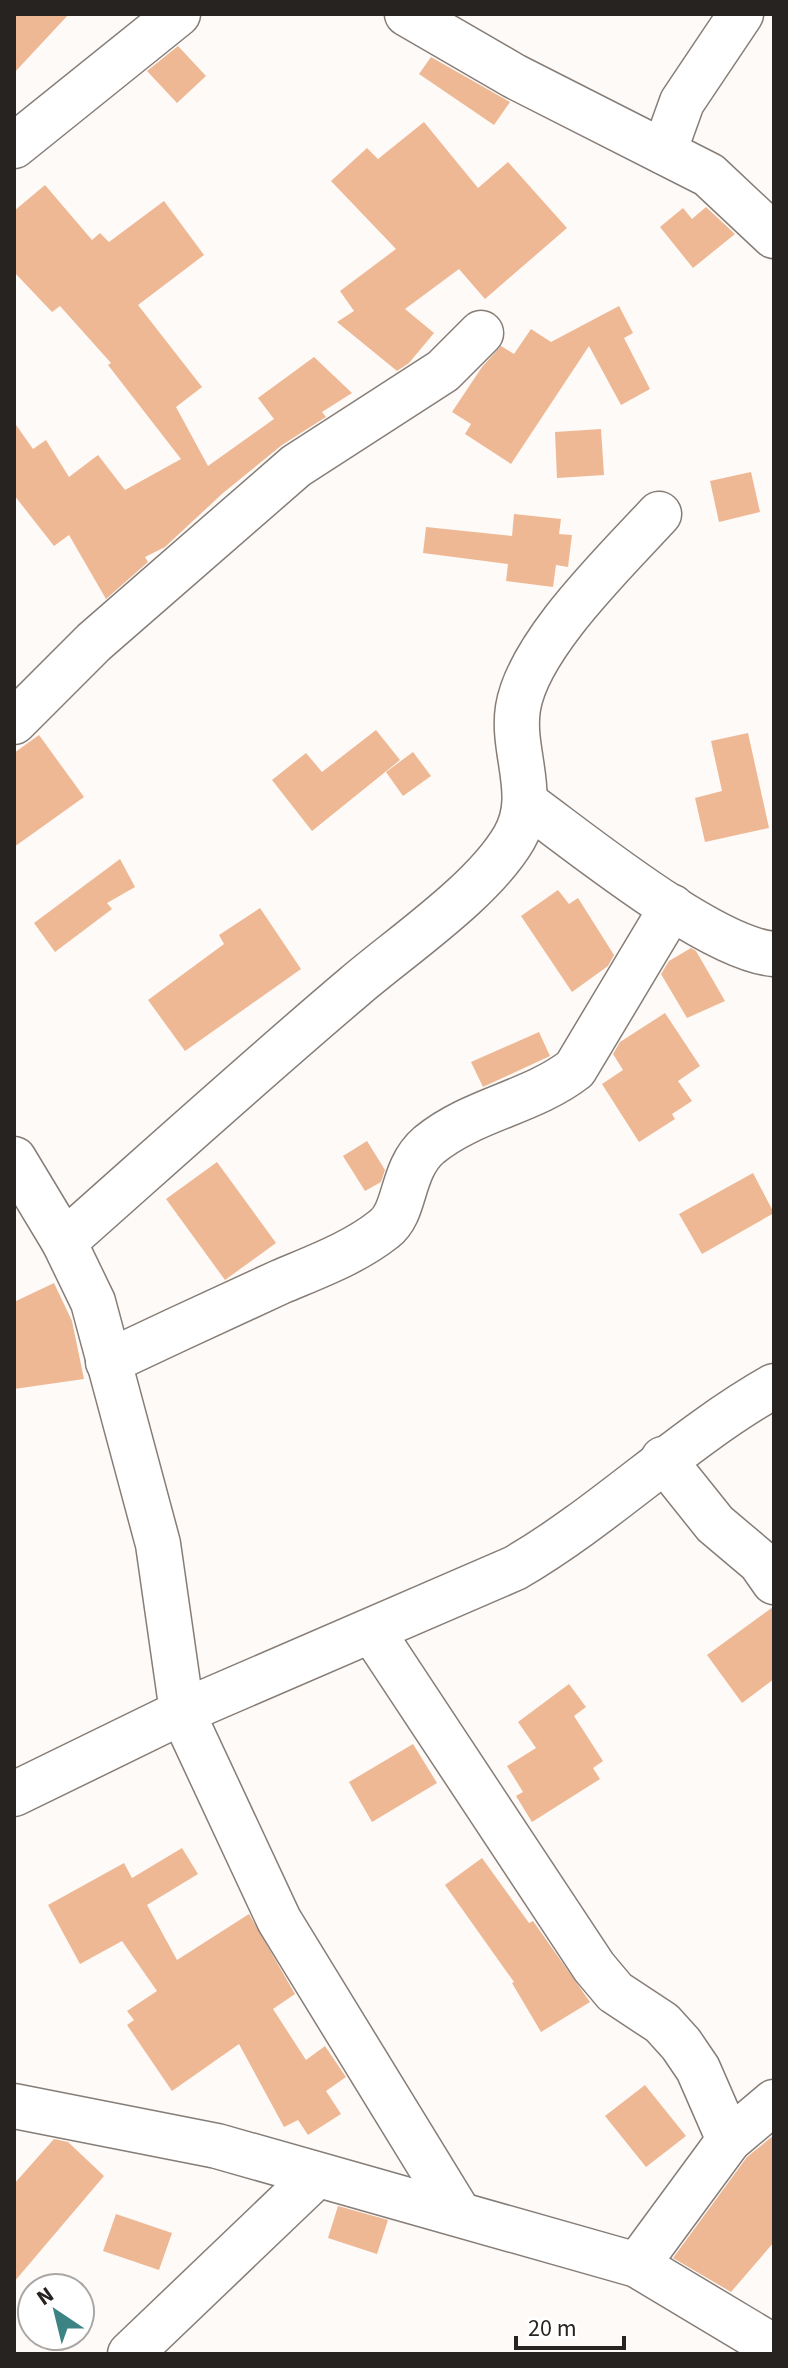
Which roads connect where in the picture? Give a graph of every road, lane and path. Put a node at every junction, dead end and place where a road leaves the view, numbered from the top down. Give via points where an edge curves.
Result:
1 (178, 14) edge
2 (407, 14) edge
3 (741, 14) edge
4 (14, 146) edge
5 (664, 152) junction
6 (774, 236) edge
7 (481, 333) dead end
8 (659, 514) dead end
9 (17, 707) edge
10 (526, 803) junction
11 (672, 907) junction
12 (774, 954) edge
13 (14, 1159) edge
14 (64, 1242) junction
15 (108, 1362) junction
16 (774, 1386) edge
17 (663, 1459) junction
18 (774, 1582) edge
19 (372, 1631) junction
20 (182, 1712) junction
21 (14, 1794) edge
22 (774, 2102) edge
23 (32, 2109) edge
24 (729, 2140) junction
25 (14, 2142) edge
26 (316, 2176) junction
27 (458, 2212) junction
28 (637, 2265) junction
29 (774, 2347) edge
30 (130, 2354) edge

1 - 4 street
2 - 5 street via 514,76
3 - 5 street via 682,102
5 - 6 street via 709,175
7 - 9 street via 443,371 296,466
8 - 10 street via 553,635 529,678 518,705 516,734
10 - 11 street
10 - 14 street via 515,837 485,875
11 - 12 street via 713,931
11 - 15 street via 575,1069 552,1087 469,1118 430,1145 414,1161 387,1228 338,1256
13 - 14 street
14 - 15 street via 93,1302
15 - 20 street via 158,1544
16 - 17 street
17 - 18 street via 715,1524 760,1562
17 - 19 street via 546,1550
19 - 20 street
19 - 24 street via 594,1967 615,1992 662,2023 681,2044 698,2069
20 - 21 street
20 - 27 street via 279,1920
22 - 24 street
23 - 25 street
23 - 26 street via 217,2146
24 - 28 street
26 - 27 street
26 - 30 street
27 - 28 street
28 - 29 street

